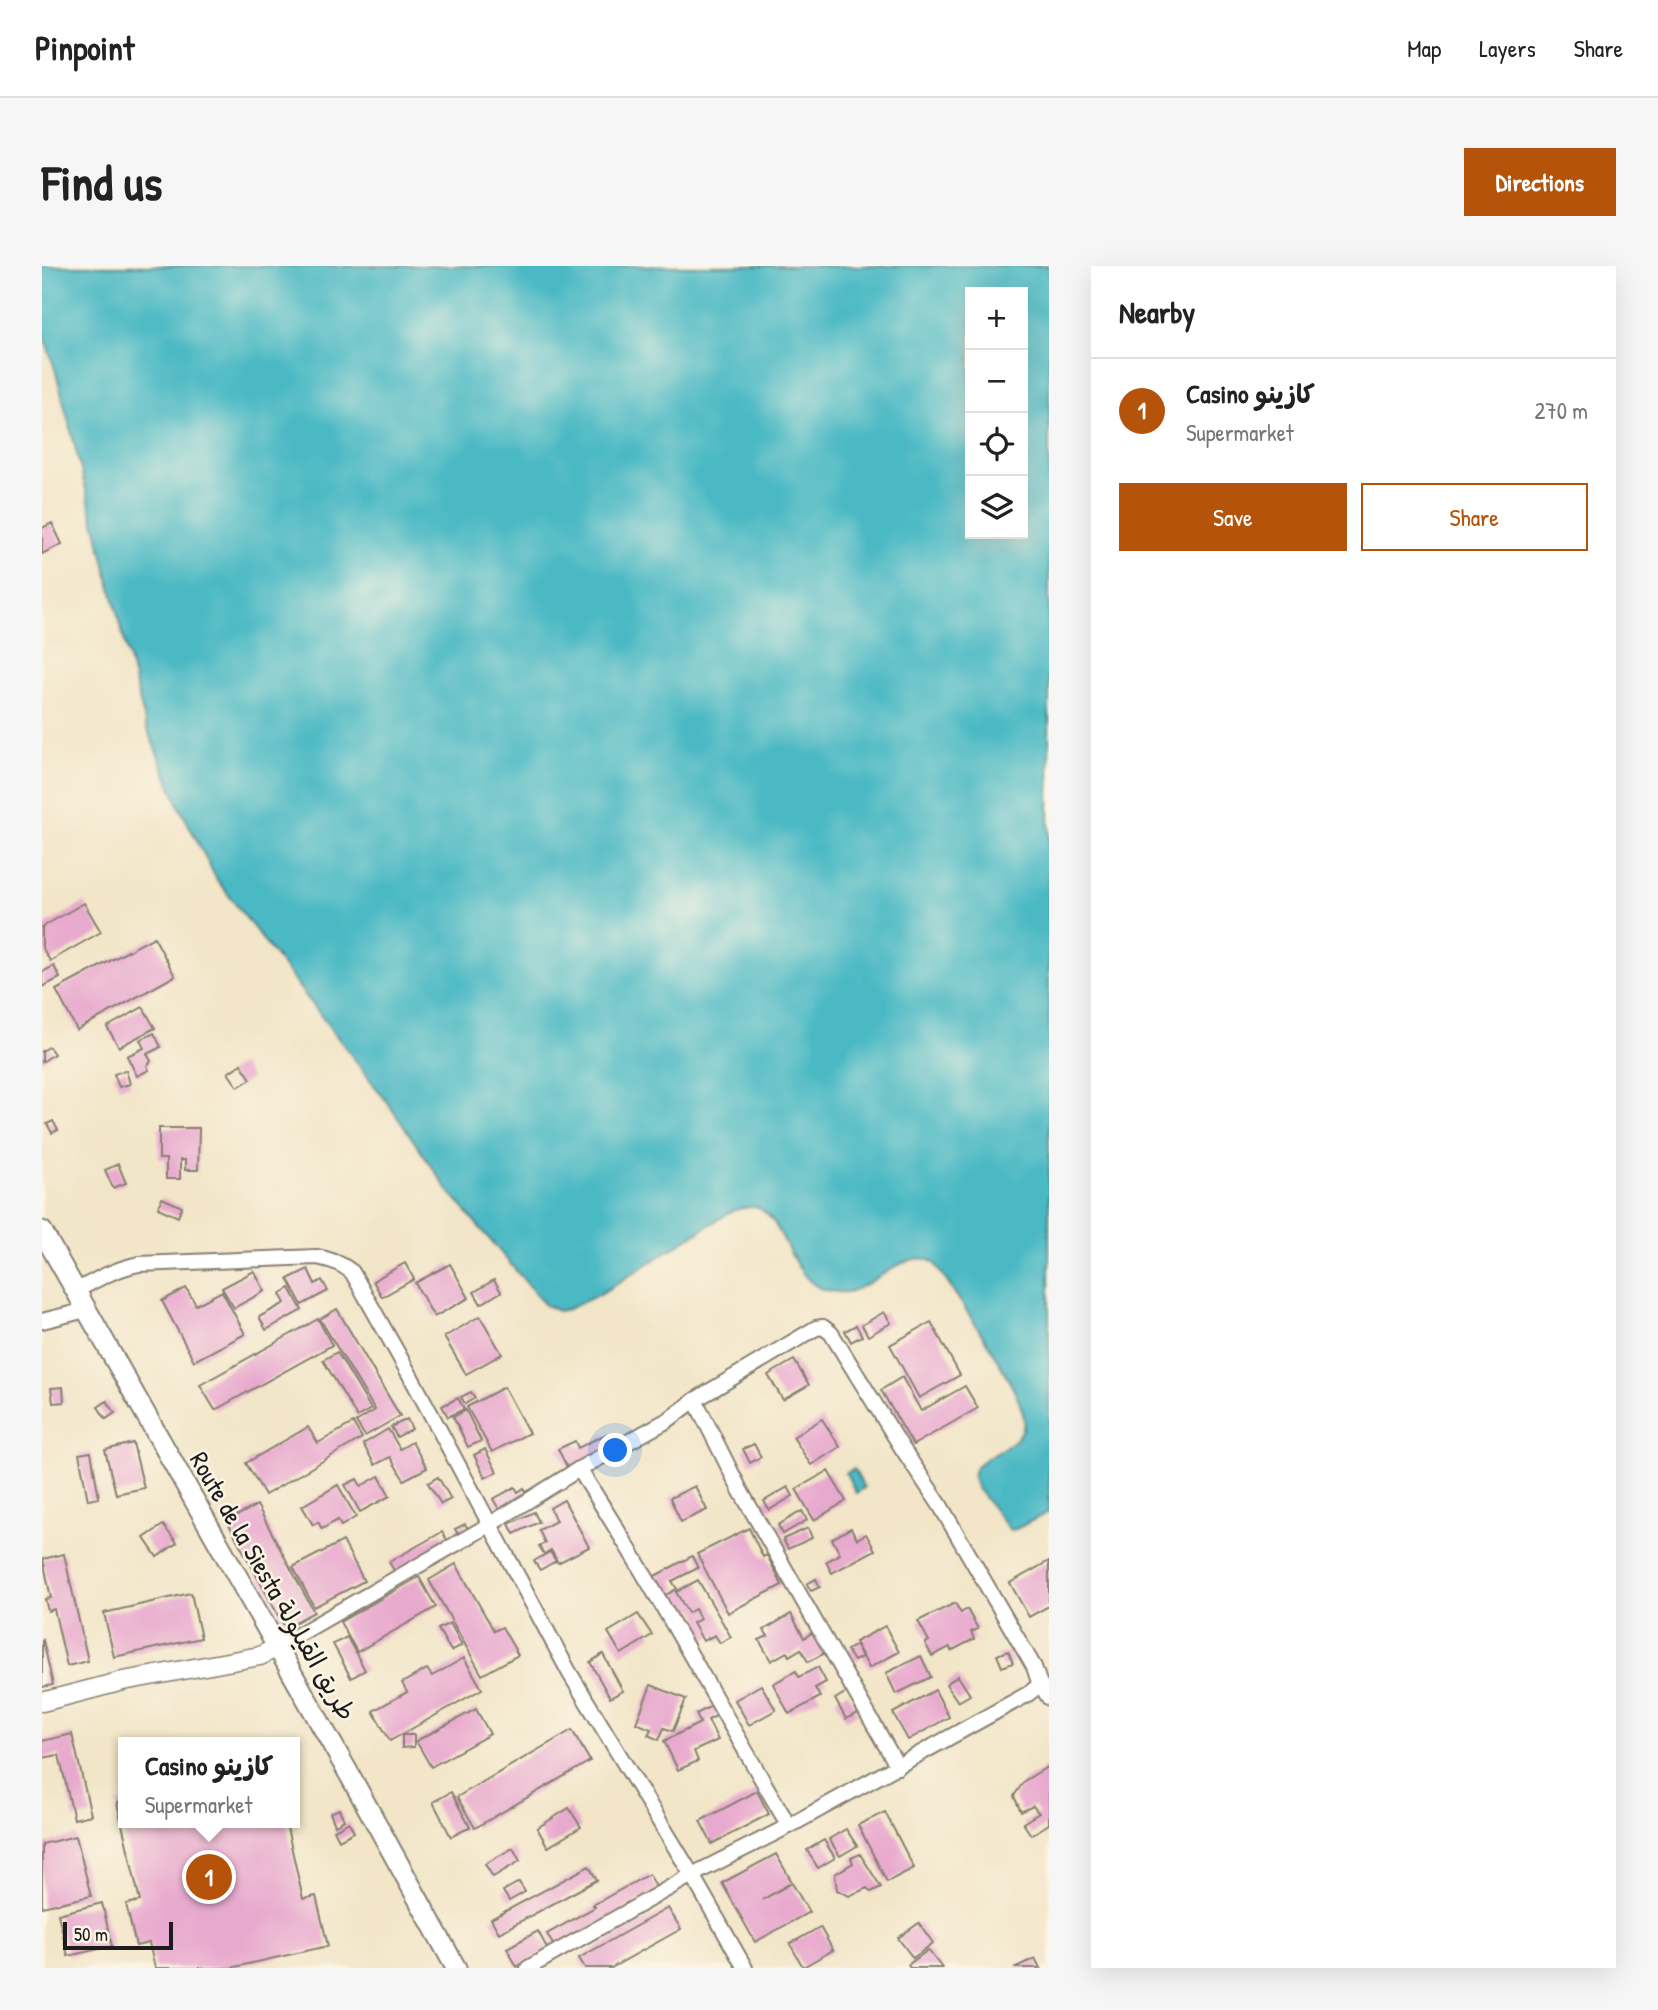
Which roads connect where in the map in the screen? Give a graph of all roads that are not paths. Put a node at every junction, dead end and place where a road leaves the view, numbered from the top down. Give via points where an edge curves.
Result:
1 (42, 1231) edge
2 (76, 1292) junction
3 (86, 1310) junction
4 (42, 1321) edge
5 (695, 1400) junction
6 (579, 1469) junction
7 (489, 1525) junction
8 (277, 1647) junction
9 (1039, 1682) junction
10 (1049, 1698) edge
11 (42, 1702) edge
12 (898, 1767) junction
13 (789, 1826) junction
14 (692, 1875) junction
15 (456, 1968) edge
16 (528, 1968) edge
17 (745, 1968) edge

1 - 2 main road, Route de la Siesta طريق القيلولة
2 - 3 main road, Route de la Siesta طريق القيلولة
2 - 7 street via 103,1275 139,1264 317,1257 342,1265 365,1294
3 - 4 street
3 - 8 main road, Route de la Siesta طريق القيلولة
5 - 6 street
5 - 9 street via 817,1328 831,1333 940,1505
5 - 12 street via 740,1490
6 - 7 street
6 - 13 street
7 - 8 street
7 - 14 street via 569,1672
8 - 11 street via 260,1656 123,1681
8 - 15 main road, Route de la Siesta طريق القيلولة
9 - 10 street
9 - 12 street via 1028,1694
12 - 13 street
13 - 14 street
14 - 16 street
14 - 17 street

